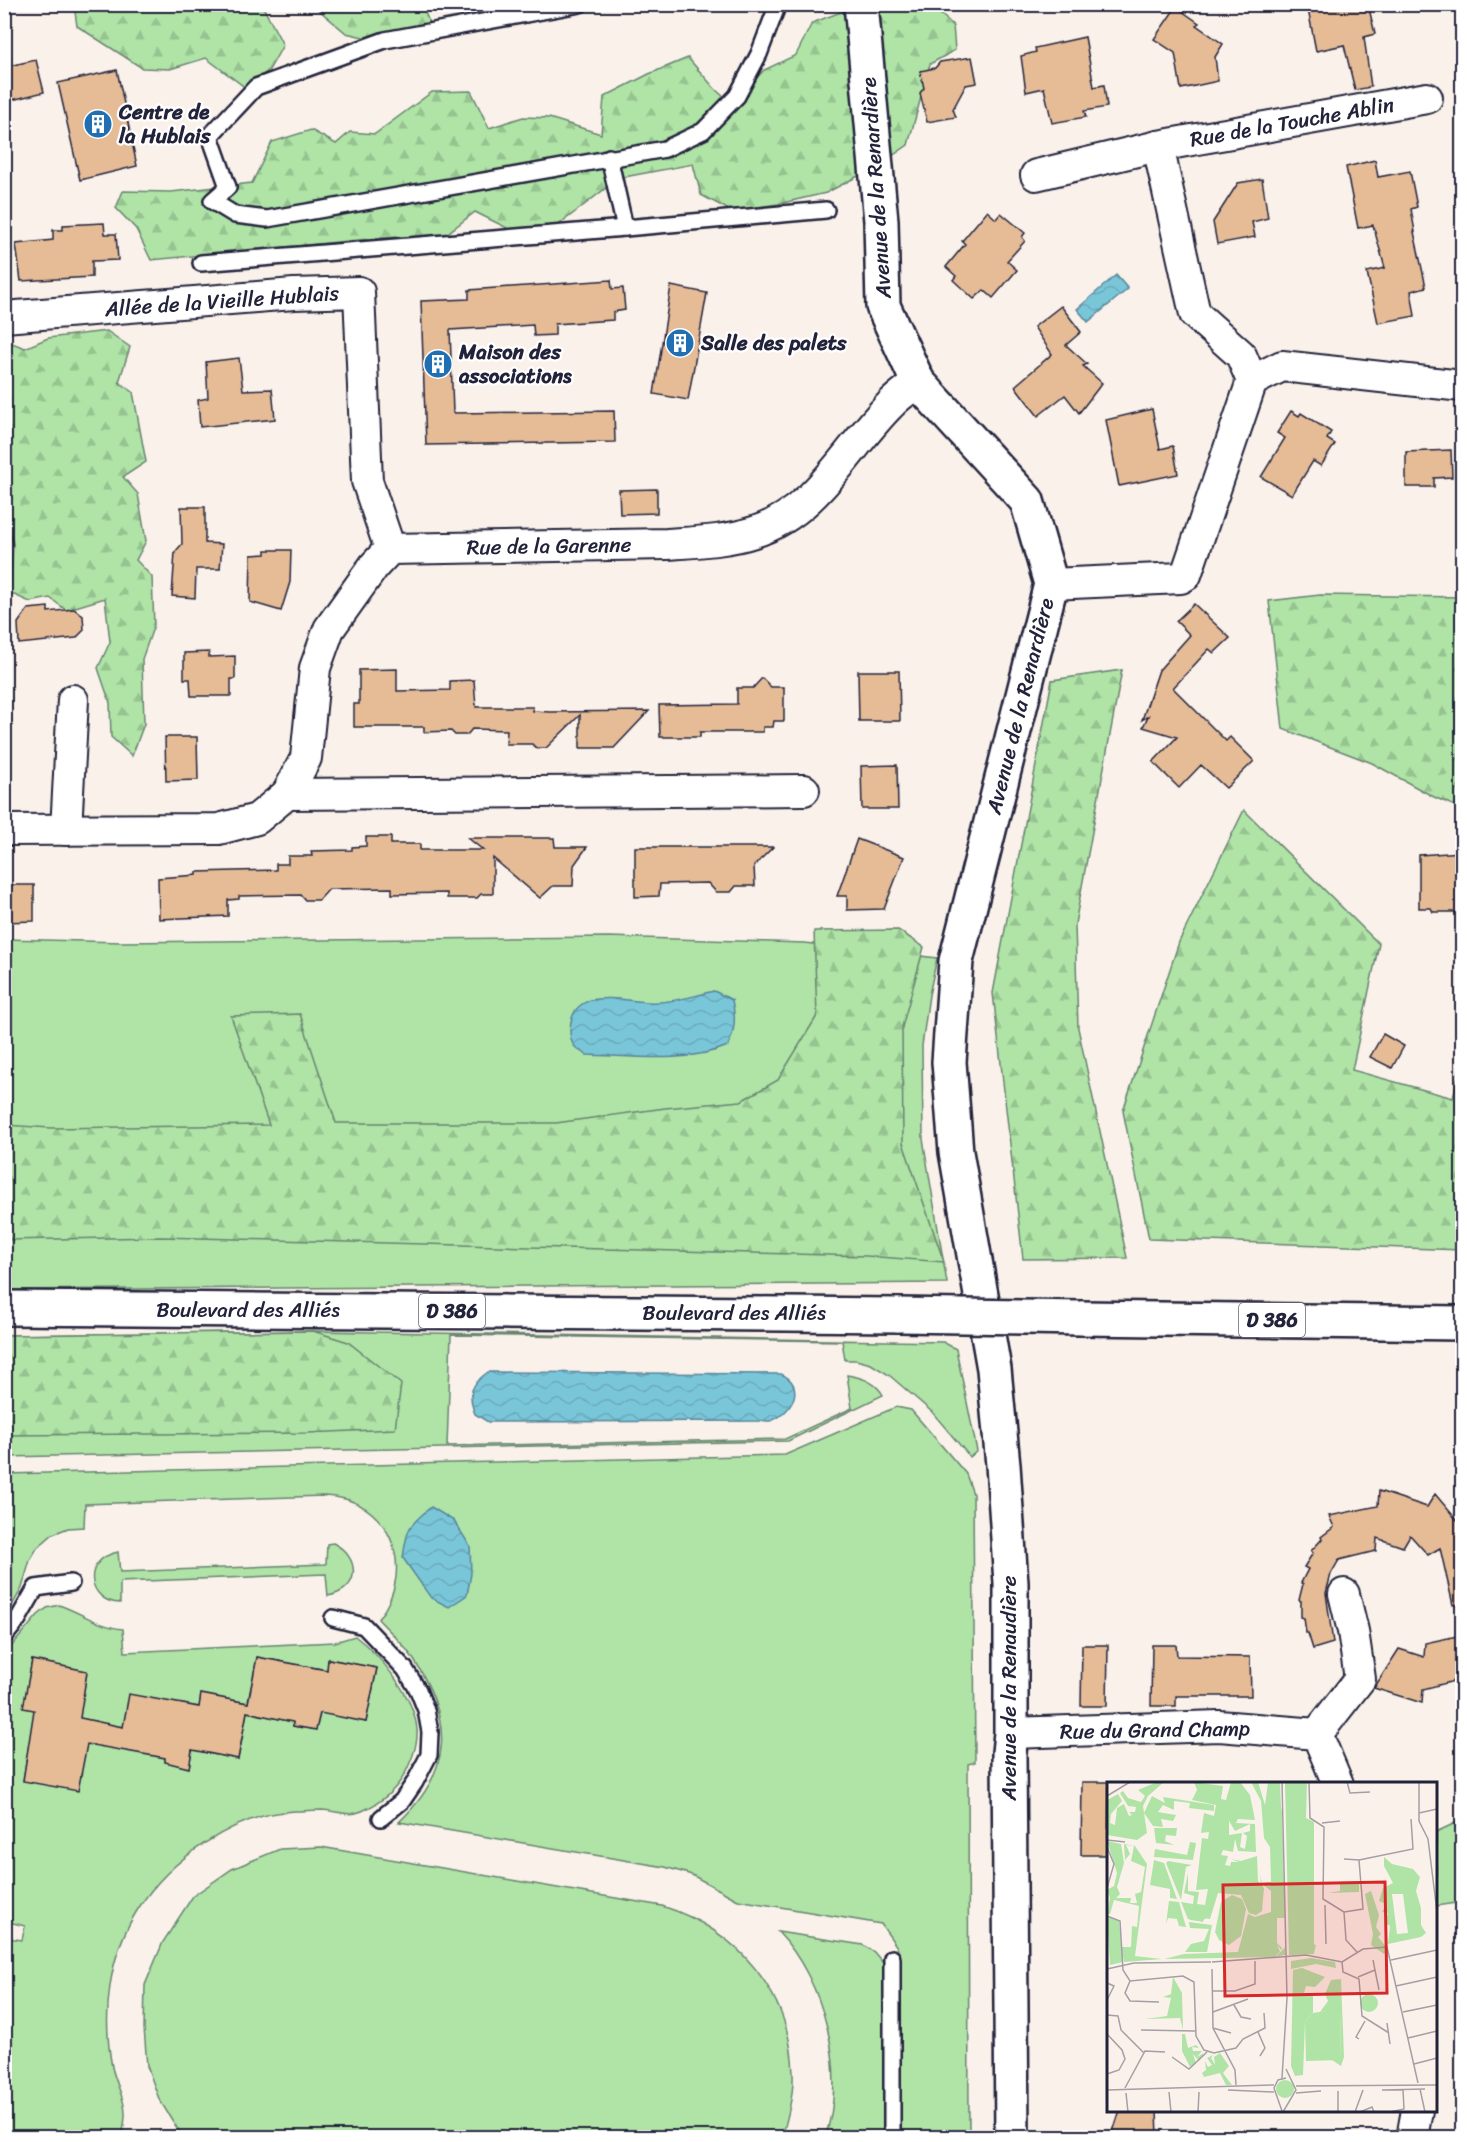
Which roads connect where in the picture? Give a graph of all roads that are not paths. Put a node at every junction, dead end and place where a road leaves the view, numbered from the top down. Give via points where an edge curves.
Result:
1 (580, 4) edge
2 (778, 4) edge
3 (861, 4) edge
4 (1427, 98) dead end
5 (1158, 146) junction
6 (609, 158) junction
7 (1036, 175) dead end
8 (826, 210) dead end
9 (626, 228) junction
10 (201, 263) dead end
11 (4, 317) edge
12 (1252, 381) junction
13 (918, 382) junction
14 (1462, 386) edge
15 (390, 549) junction
16 (1051, 584) junction
17 (73, 700) dead end
18 (804, 790) dead end
19 (287, 794) junction
20 (4, 830) edge
21 (66, 830) junction
22 (970, 1241) joint
23 (4, 1308) edge
24 (1462, 1323) edge
25 (71, 1583) dead end
26 (1344, 1594) dead end
27 (333, 1618) dead end
28 (4, 1637) edge
29 (1011, 1732) junction
30 (1317, 1734) junction
31 (1337, 1782) edge
32 (381, 1818) dead end
33 (892, 1958) dead end
34 (1417, 2112) edge
35 (892, 2138) edge
36 (1012, 2138) edge
37 (1412, 2138) edge

1 - 6 lane via 385,40 256,87 210,136 228,187 212,201 235,215 267,219
2 - 6 lane via 737,96 703,131 665,149
3 - 13 street, Avenue de la Renardière via 881,221 883,306
4 - 5 street, Rue de la Touche Ablin
5 - 7 street, Rue de la Touche Ablin
5 - 12 street via 1195,314 1241,354
6 - 9 lane
8 - 9 lane
9 - 10 lane
11 - 15 street, Allée de la Vieille Hublais via 359,292 367,481
12 - 14 street via 1282,366
12 - 16 street via 1186,575
13 - 15 street, Rue de la Garenne via 890,405 814,495 788,515 754,532 668,544
13 - 16 street, Avenue de la Renardière via 1027,501
15 - 19 street via 329,629 315,668 306,758
16 - 22 street, Avenue de la Renardière via 956,961 949,1062 956,1152
17 - 21 street
18 - 19 street
19 - 21 street via 257,819 219,829
20 - 21 street
22 - 29 street, Avenue de la Renaudière via 994,1369 1003,1465 1011,1583
23 - 24 street, Boulevard des Alliés / D 386, bridge
25 - 28 lane via 36,1588
26 - 30 street via 1360,1679
27 - 32 lane via 364,1626 405,1669 426,1710 429,1755 402,1801
29 - 30 street, Rue du Grand Champ via 1219,1726
29 - 36 street, Avenue de la Renaudière
30 - 31 street
33 - 35 lane
34 - 37 street

